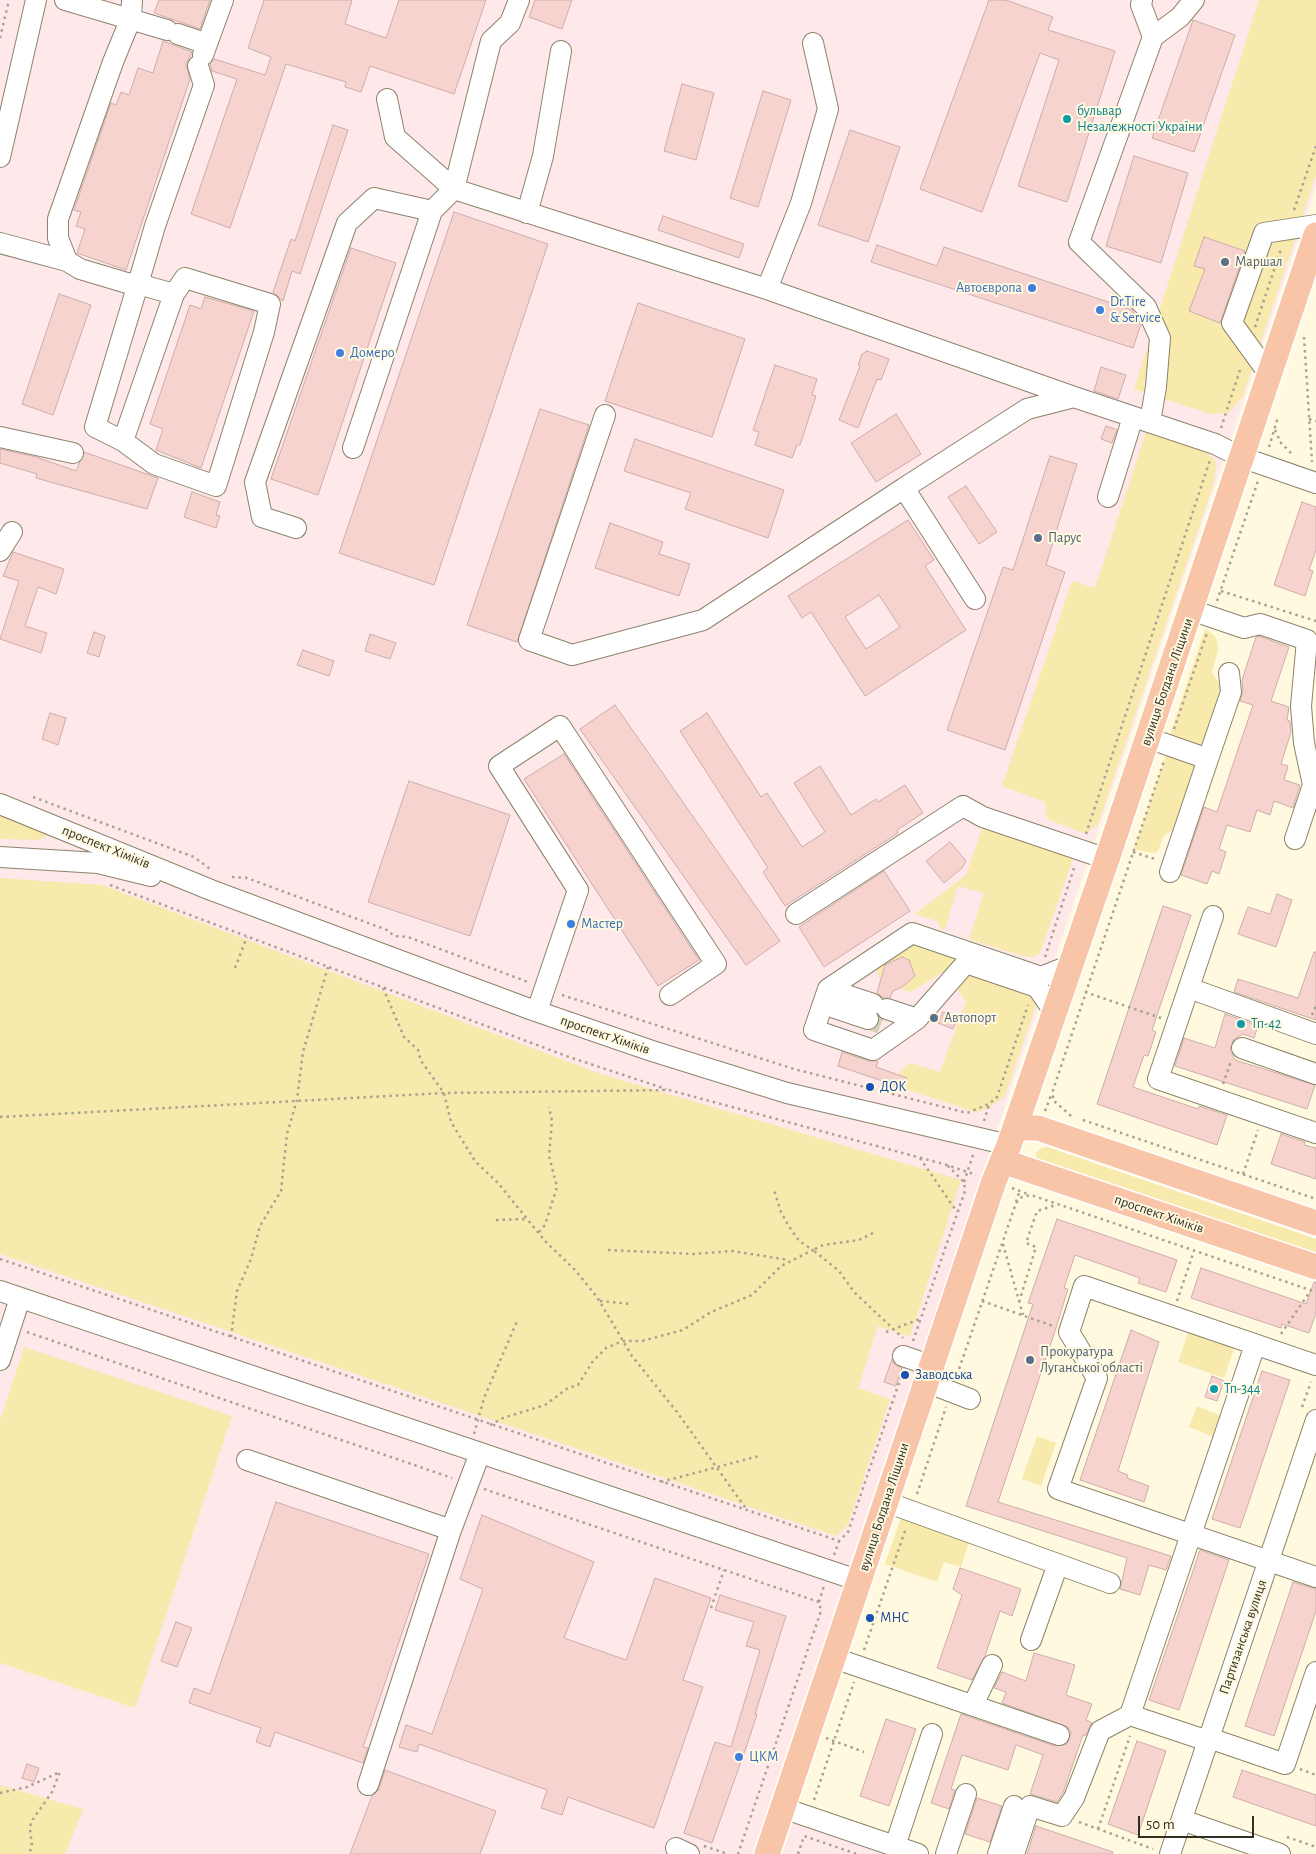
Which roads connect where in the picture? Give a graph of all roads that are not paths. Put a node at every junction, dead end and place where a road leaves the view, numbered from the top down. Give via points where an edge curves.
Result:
1 (36, 0) edge
2 (65, 0) edge
3 (223, 0) edge
4 (519, 0) edge
5 (1142, 0) edge
6 (1194, 0) edge
7 (131, 9) edge
8 (1153, 37) junction
9 (813, 42) dead end
10 (561, 50) dead end
11 (203, 55) junction
12 (387, 99) dead end
13 (0, 158) edge
14 (454, 190) junction
15 (432, 211) junction
16 (527, 213) junction
17 (1316, 225) edge
18 (1316, 235) edge
19 (0, 243) edge
20 (67, 261) junction
21 (138, 284) junction
22 (766, 289) junction
23 (174, 294) junction
24 (1269, 374) junction
25 (1074, 397) junction
26 (606, 415) dead end
27 (1141, 420) junction
28 (0, 437) edge
29 (123, 441) junction
30 (353, 448) dead end
31 (74, 453) dead end
32 (1241, 457) junction
33 (1316, 483) edge
34 (904, 488) junction
35 (1108, 496) dead end
36 (296, 528) dead end
37 (12, 532) dead end
38 (0, 551) edge
39 (975, 599) dead end
40 (1201, 613) junction
41 (1229, 673) dead end
42 (1158, 742) junction
43 (1208, 759) junction
44 (1315, 785) edge
45 (0, 804) edge
46 (1295, 839) dead end
47 (0, 857) edge
48 (1107, 859) junction
49 (1171, 868) road end
50 (214, 881) junction
51 (796, 914) dead end
52 (1213, 916) dead end
53 (1070, 966) junction
54 (1037, 981) junction
55 (1189, 988) junction
56 (670, 995) dead end
57 (826, 997) junction
58 (532, 1009) junction
59 (1054, 1012) junction
60 (882, 1017) junction
61 (1316, 1034) edge
62 (1242, 1048) road end
63 (1316, 1074) edge
64 (1316, 1133) edge
65 (1009, 1144) junction
66 (1316, 1223) edge
67 (1313, 1278) edge
68 (0, 1291) edge
69 (20, 1298) junction
70 (1255, 1345) junction
71 (905, 1356) road end
72 (0, 1360) edge
73 (1316, 1365) edge
74 (929, 1374) junction
75 (970, 1399) dead end
76 (1316, 1420) edge
77 (480, 1453) junction
78 (247, 1460) dead end
79 (886, 1502) junction
80 (451, 1530) junction
81 (1191, 1534) junction
82 (1269, 1561) junction
83 (1058, 1564) junction
84 (1316, 1577) edge
85 (860, 1581) junction
86 (1110, 1583) dead end
87 (1031, 1640) dead end
88 (834, 1658) junction
89 (992, 1665) dead end
90 (1316, 1672) edge
91 (974, 1705) junction
92 (1133, 1716) junction
93 (932, 1734) dead end
94 (1059, 1735) dead end
95 (1209, 1740) junction
96 (368, 1785) dead end
97 (966, 1794) dead end
98 (1014, 1806) dead end
99 (783, 1808) junction
100 (1182, 1820) junction
101 (895, 1846) junction
102 (1161, 1852) edge
103 (767, 1854) edge
104 (918, 1854) edge
105 (946, 1854) edge
106 (998, 1854) edge
107 (1014, 1854) edge
108 (1280, 1854) edge

1 - 13 street
2 - 7 street
3 - 11 street
4 - 14 street via 510,23 491,41
5 - 8 street
6 - 8 street
7 - 11 street via 172,32
7 - 20 street via 58,219 58,238
8 - 27 street via 1079,242 1146,307 1160,338 1156,387
9 - 22 street via 828,109 801,203
10 - 16 street via 543,156
11 - 21 street via 204,85 154,226
12 - 14 street via 395,137
14 - 15 street
14 - 16 street
15 - 30 street
15 - 36 street via 374,198 348,223 255,482 262,517
16 - 22 street
17 - 24 street via 1264,233 1232,323
18 - 24 main road, вулиця Богдана Ліщини
19 - 20 street
20 - 21 street via 80,269
21 - 23 street
21 - 29 street via 95,427
22 - 25 street
23 - 29 street
23 - 29 street via 185,278 270,304 216,486 154,464
24 - 32 main road, вулиця Богдана Ліщини
25 - 27 street
25 - 34 street via 1027,409
26 - 34 street via 529,640 572,655 704,620
27 - 32 street via 1215,444
27 - 35 street
28 - 31 street
32 - 33 street
32 - 40 main road, вулиця Богдана Ліщини
34 - 39 street
37 - 38 street
40 - 42 main road, вулиця Богдана Ліщини
40 - 44 street via 1244,628 1260,624 1307,640 1301,706 1304,743
41 - 43 street via 1231,692
42 - 43 street
42 - 48 main road, вулиця Богдана Ліщини
43 - 49 street
44 - 46 street
45 - 50 street, проспект Хіміків
47 - 50 street, проспект Хіміків via 98,863
48 - 51 street via 983,817 963,806
48 - 53 main road, вулиця Богдана Ліщини
50 - 58 street, проспект Хіміків
52 - 55 street
53 - 54 street
53 - 59 main road, вулиця Богдана Ліщини
54 - 57 street via 912,933
54 - 59 street
54 - 60 street via 966,963 917,1019
55 - 61 street
55 - 64 street via 1158,1079
56 - 58 street via 716,964 560,726 499,766 571,879
57 - 60 street
57 - 60 street via 814,1030 873,1050
58 - 65 street, проспект Хіміків via 787,1093
59 - 65 main road, вулиця Богдана Ліщини
62 - 63 street
65 - 66 main road, проспект Хіміків via 1038,1128
65 - 67 main road, проспект Хіміків
65 - 74 main road, вулиця Богдана Ліщини
68 - 69 street
69 - 72 street
69 - 77 street
70 - 73 street
70 - 81 street
70 - 81 street via 1084,1286 1069,1332 1097,1378 1058,1489
71 - 74 street
74 - 75 street via 951,1392
74 - 79 main road, вулиця Богдана Ліщини
76 - 82 street, Партизанська вулиця
77 - 80 street
77 - 85 street
78 - 80 street
79 - 83 street
79 - 85 main road, вулиця Богдана Ліщини
80 - 96 street
81 - 82 street
81 - 92 street
82 - 84 street
82 - 95 street, Партизанська вулиця
83 - 86 street
83 - 87 street
85 - 88 main road, вулиця Богдана Ліщини
88 - 91 street
88 - 99 main road, вулиця Богдана Ліщини
89 - 91 street
90 - 95 street via 1285,1764
91 - 94 street
92 - 95 street
92 - 107 street via 1100,1732 1074,1798 1062,1816 1030,1806
93 - 101 street
95 - 100 street, Партизанська вулиця
97 - 105 street
98 - 106 street
99 - 101 street
99 - 103 main road, вулиця Богдана Ліщини
100 - 102 street, Партизанська вулиця
100 - 108 street
101 - 104 street

